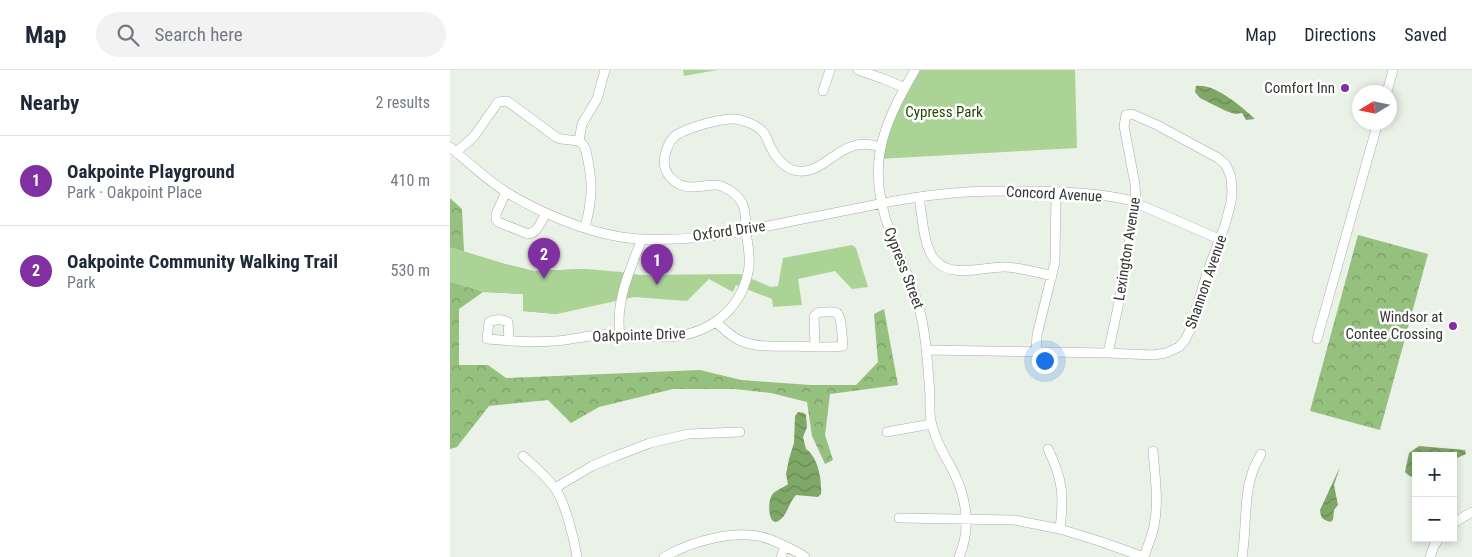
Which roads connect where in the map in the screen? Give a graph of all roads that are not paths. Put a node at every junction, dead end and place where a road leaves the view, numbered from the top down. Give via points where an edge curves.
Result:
1 (605, 70) edge
2 (830, 70) edge
3 (858, 70) edge
4 (915, 70) edge
5 (1393, 70) edge
6 (885, 74) edge
7 (1389, 85) edge
8 (905, 88) junction
9 (823, 91) dead end
10 (1126, 115) joint
11 (1376, 130) edge
12 (579, 141) junction
13 (880, 147) junction
14 (453, 150) edge
15 (506, 192) junction
16 (1056, 192) junction
17 (919, 197) junction
18 (1136, 203) junction
19 (881, 204) junction
20 (546, 213) junction
21 (585, 228) junction
22 (746, 230) junction
23 (642, 239) junction
24 (1219, 239) junction
25 (1052, 276) junction
26 (716, 322) junction
27 (620, 335) junction
28 (1317, 339) dead end
29 (509, 341) junction
30 (815, 347) junction
31 (926, 350) junction
32 (1036, 351) junction
33 (1108, 352) junction
34 (931, 424) junction
35 (740, 432) dead end
36 (887, 432) dead end
37 (1048, 449) dead end
38 (1153, 451) dead end
39 (1261, 454) dead end
40 (523, 456) dead end
41 (555, 488) junction
42 (1472, 512) edge
43 (899, 518) dead end
44 (966, 518) junction
45 (1457, 521) edge
46 (1060, 529) junction
47 (1436, 542) edge
48 (785, 546) junction
49 (578, 557) edge
50 (664, 557) edge
51 (781, 557) edge
52 (805, 557) edge
53 (959, 557) edge
54 (1144, 557) edge
55 (1242, 557) edge
56 (1430, 557) edge

1 - 12 street via 597,99 582,124
2 - 9 street
3 - 6 street
4 - 8 street, Cypress Street
5 - 7 street
6 - 8 street
8 - 13 street, Cypress Street via 892,111
10 - 18 street, Lexington Avenue via 1124,126
10 - 24 street, Shannon Avenue via 1132,114 1156,125 1226,165 1232,192
11 - 28 street
12 - 14 street via 556,137 502,100 470,141
12 - 21 street via 586,151 592,187
13 - 19 street, Cypress Street via 878,176
13 - 22 street, Oakpointe Drive via 867,144 847,147 816,168 796,170 776,156 764,133 737,119 680,132 668,146 664,158 669,178 688,187 715,185 732,193 743,205
14 - 15 street, Oxford Drive
15 - 20 street, Oxford Drive
15 - 20 street via 496,214 498,222 532,234
16 - 17 street, Concord Avenue via 968,192
16 - 18 street, Concord Avenue via 1103,195
16 - 25 street via 1056,256
17 - 19 street, Concord Avenue
17 - 25 street via 929,249 944,267 952,271 1007,267
18 - 24 street, Concord Avenue
18 - 33 street, Lexington Avenue
19 - 22 street, Oxford Drive
19 - 31 street, Cypress Street via 915,295
20 - 21 street, Oxford Drive
21 - 23 street, Oxford Drive
22 - 23 street, Oxford Drive via 690,238
22 - 26 street, Oakpointe Drive via 747,276 733,304
23 - 27 street via 620,302
24 - 33 street, Shannon Avenue via 1190,330 1182,345 1158,355
25 - 32 street via 1036,335
26 - 27 street, Oakpointe Drive via 682,336
26 - 30 street via 731,336 748,344
27 - 29 street, Oakpointe Drive
29 - 29 street, Oakpointe Drive via 508,322 489,322 488,339
30 - 30 street via 814,316 818,312 835,312 839,316 843,346
31 - 32 street, Shannon Avenue
31 - 34 street, Cypress Street
32 - 33 street, Shannon Avenue
34 - 36 street
34 - 44 street, Cypress Street via 963,495
35 - 41 street via 688,434 650,443 592,466
37 - 46 street via 1062,488
38 - 54 street via 1157,508
39 - 55 street via 1248,491
40 - 41 street
41 - 49 street via 566,512
42 - 45 street
43 - 44 street
44 - 46 street via 1014,520
44 - 53 street, Cypress Street via 965,544
46 - 54 street
47 - 56 street
48 - 50 street via 768,538 748,535 714,538 696,542
48 - 51 street
48 - 52 street

